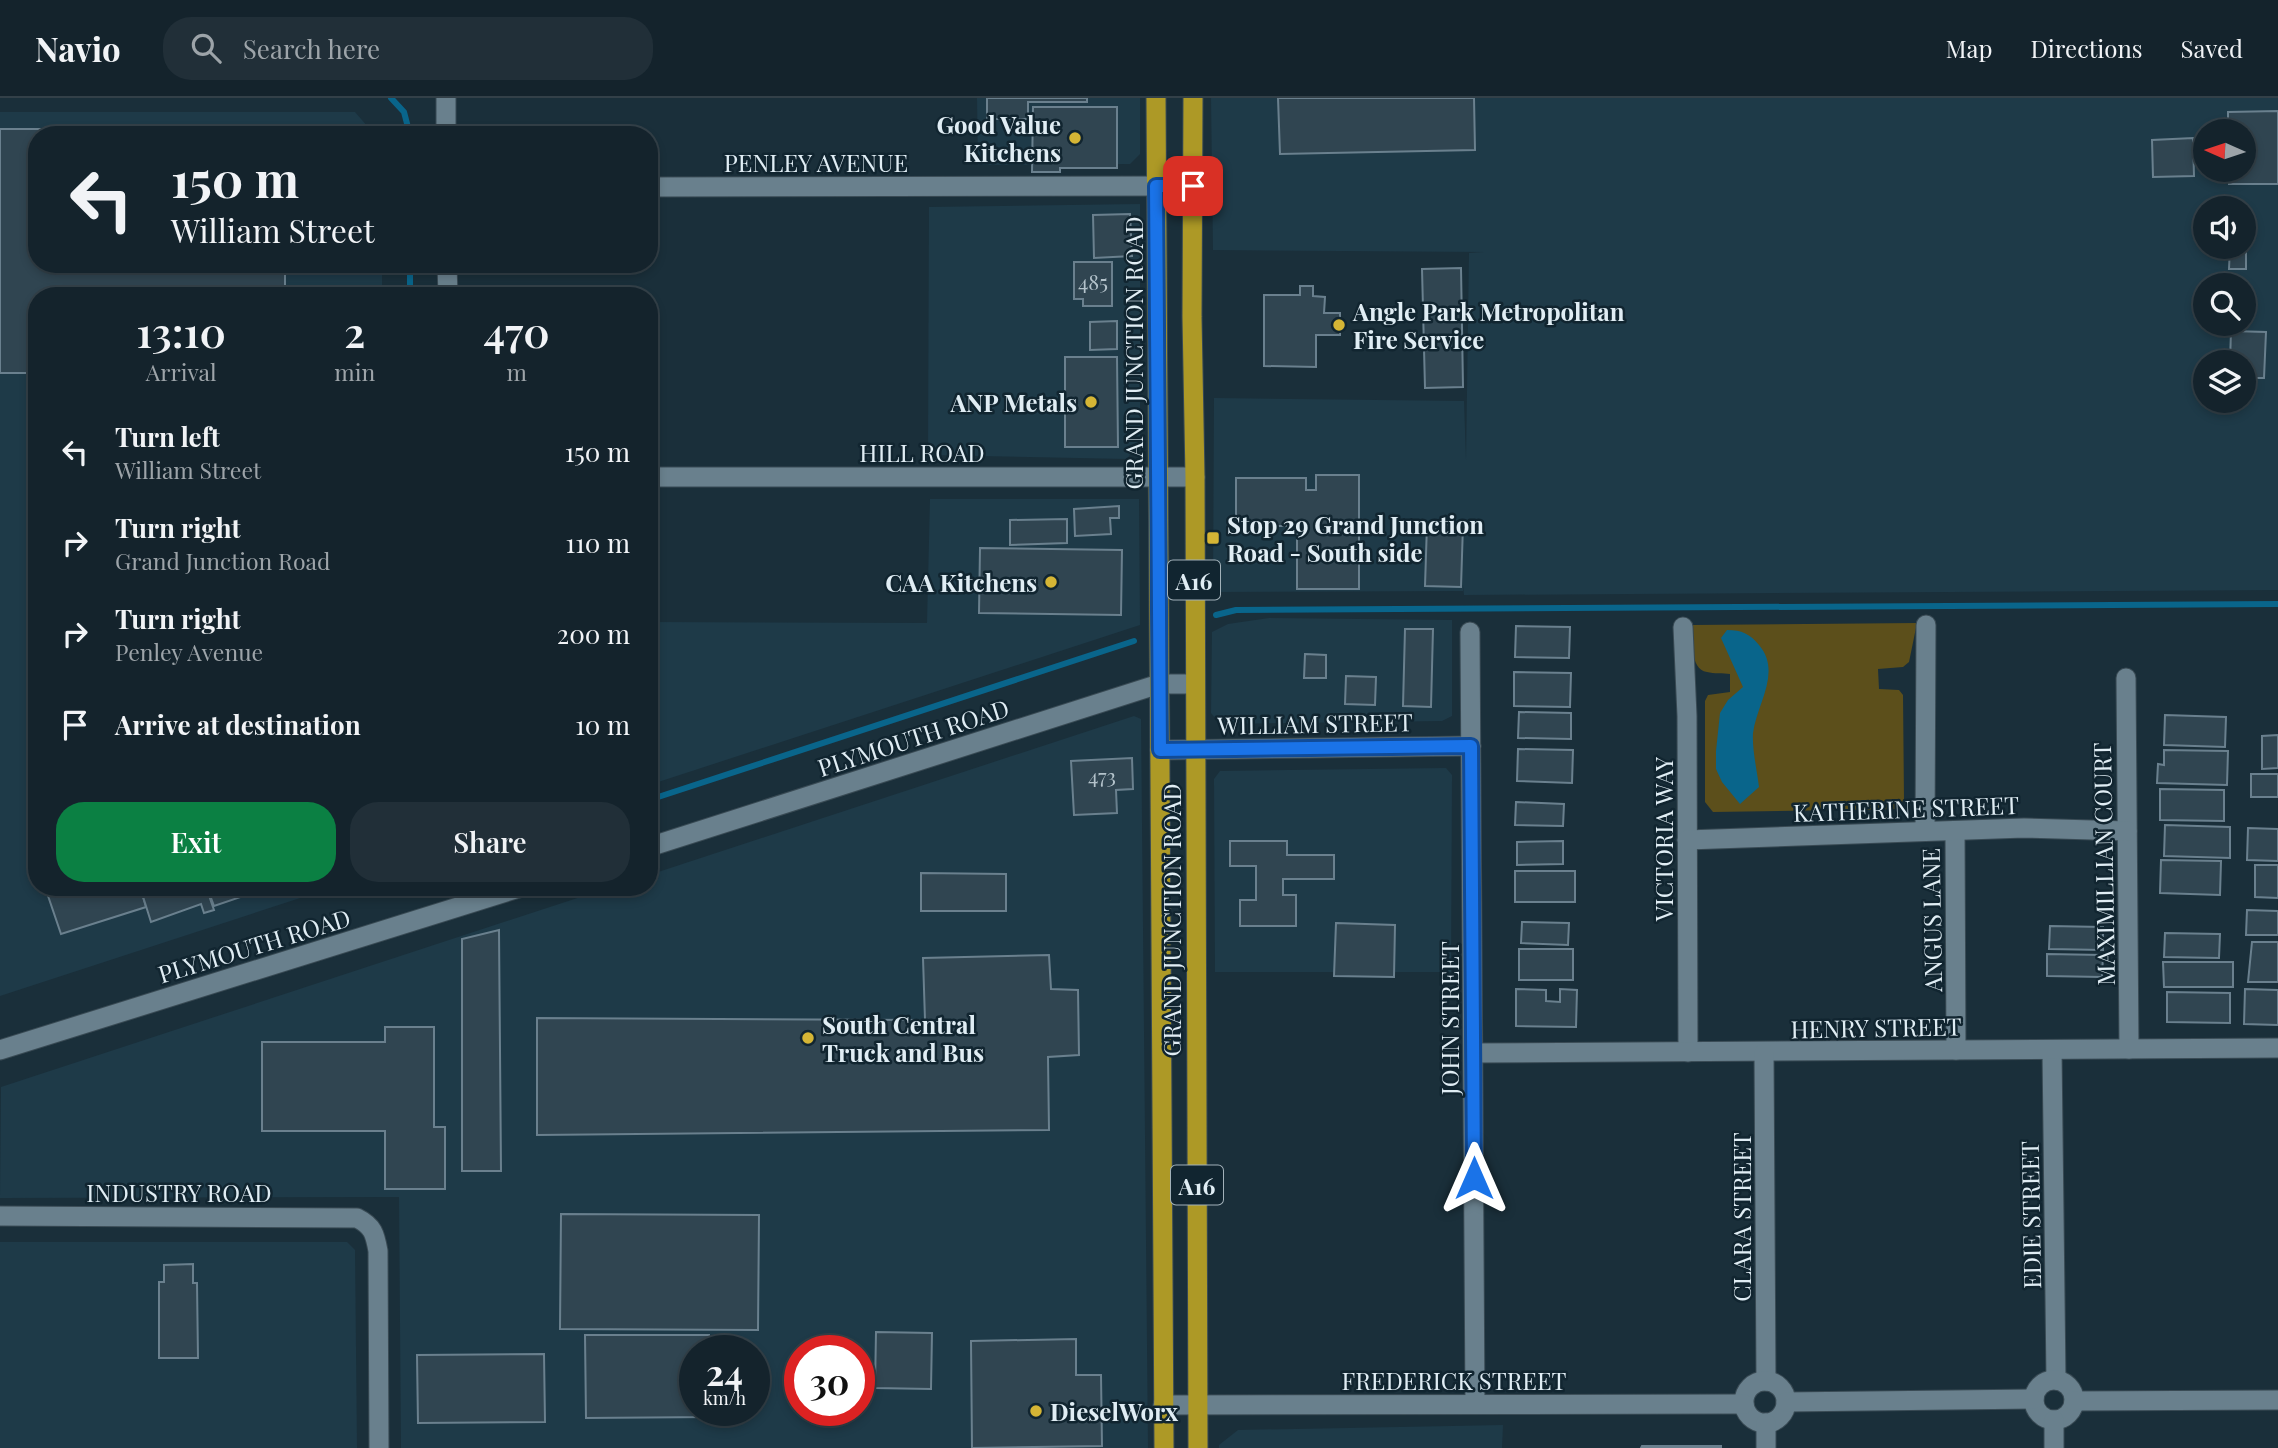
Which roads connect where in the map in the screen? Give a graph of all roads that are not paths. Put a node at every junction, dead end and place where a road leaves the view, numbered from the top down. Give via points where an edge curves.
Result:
1 (446, 98) edge
2 (1156, 98) edge
3 (1193, 98) edge
4 (446, 126) edge
5 (1156, 186) junction
6 (1193, 186) junction
7 (658, 187) edge
8 (658, 477) edge
9 (1158, 477) junction
10 (1195, 477) junction
11 (1926, 625) dead end
12 (1682, 627) dead end
13 (1470, 632) dead end
14 (2126, 678) dead end
15 (1159, 684) junction
16 (1194, 684) junction
17 (1471, 746) junction
18 (1195, 749) junction
19 (1160, 750) junction
20 (1925, 831) junction
21 (1955, 831) junction
22 (2127, 831) junction
23 (1687, 841) junction
24 (658, 844) edge
25 (493, 896) edge
26 (1196, 964) junction
27 (1161, 965) junction
28 (2278, 1048) edge
29 (2129, 1049) junction
30 (0, 1050) edge
31 (1956, 1050) junction
32 (2052, 1050) junction
33 (1688, 1052) junction
34 (1474, 1053) junction
35 (1764, 1053) junction
36 (0, 1216) edge
37 (2056, 1380) junction
38 (1766, 1381) junction
39 (2034, 1399) junction
40 (2278, 1400) edge
41 (2074, 1401) junction
42 (1786, 1402) junction
43 (1475, 1404) junction
44 (1744, 1404) junction
45 (1163, 1405) junction
46 (1198, 1406) junction
47 (2054, 1420) junction
48 (1766, 1423) junction
49 (379, 1448) edge
50 (1164, 1448) edge
51 (1198, 1448) edge
52 (1766, 1448) edge
53 (2054, 1448) edge

1 - 4 street
2 - 5 highway, GRAND JUNCTION ROAD / A16
3 - 6 highway, GRAND JUNCTION ROAD / A16
5 - 6 street, PENLEY AVENUE
5 - 7 street, PENLEY AVENUE
5 - 9 highway, GRAND JUNCTION ROAD / A16
6 - 10 highway, GRAND JUNCTION ROAD / A16
8 - 9 street, HILL ROAD
9 - 10 street, HILL ROAD
9 - 15 highway, GRAND JUNCTION ROAD / A16
10 - 16 highway, GRAND JUNCTION ROAD / A16
11 - 20 street
12 - 23 street, VICTORIA WAY
13 - 17 street, JOHN STREET
14 - 22 street, MAXIMILLIAN COURT
15 - 16 street, PLYMOUTH ROAD
15 - 19 highway, GRAND JUNCTION ROAD / A16
15 - 24 street, PLYMOUTH ROAD
16 - 18 highway, GRAND JUNCTION ROAD / A16
17 - 18 street, WILLIAM STREET
17 - 34 street, JOHN STREET
18 - 19 street, WILLIAM STREET
18 - 26 highway, GRAND JUNCTION ROAD / A16
19 - 27 highway, GRAND JUNCTION ROAD / A16
20 - 21 street, KATHERINE STREET
20 - 23 street, KATHERINE STREET
21 - 22 street, KATHERINE STREET
21 - 31 street, ANGUS LANE
22 - 29 street, MAXIMILLIAN COURT
23 - 33 street, VICTORIA WAY
25 - 30 street, PLYMOUTH ROAD
26 - 27 highway
26 - 46 highway, GRAND JUNCTION ROAD / A16
27 - 45 highway, GRAND JUNCTION ROAD / A16
28 - 29 street, HENRY STREET
29 - 32 street, HENRY STREET
31 - 32 street, HENRY STREET
31 - 35 street, HENRY STREET
32 - 37 street, EDIE STREET
33 - 34 street, HENRY STREET
33 - 35 street, HENRY STREET
34 - 43 street, JOHN STREET
35 - 38 street, CLARA STREET
36 - 49 street, INDUSTRY ROAD via 357,1218 370,1224 378,1251
37 - 39 street via 2042,1384
37 - 41 street via 2069,1387
38 - 42 street via 1780,1386
38 - 44 street via 1750,1387
39 - 42 street
39 - 47 street via 2040,1414
40 - 41 street
41 - 47 street via 2067,1415
42 - 48 street via 1780,1417
43 - 44 street, FREDERICK STREET
43 - 46 street, FREDERICK STREET
44 - 48 street via 1752,1419
45 - 46 street, FREDERICK STREET
45 - 50 highway, GRAND JUNCTION ROAD / A16
46 - 51 highway, GRAND JUNCTION ROAD / A16
47 - 53 street
48 - 52 street

